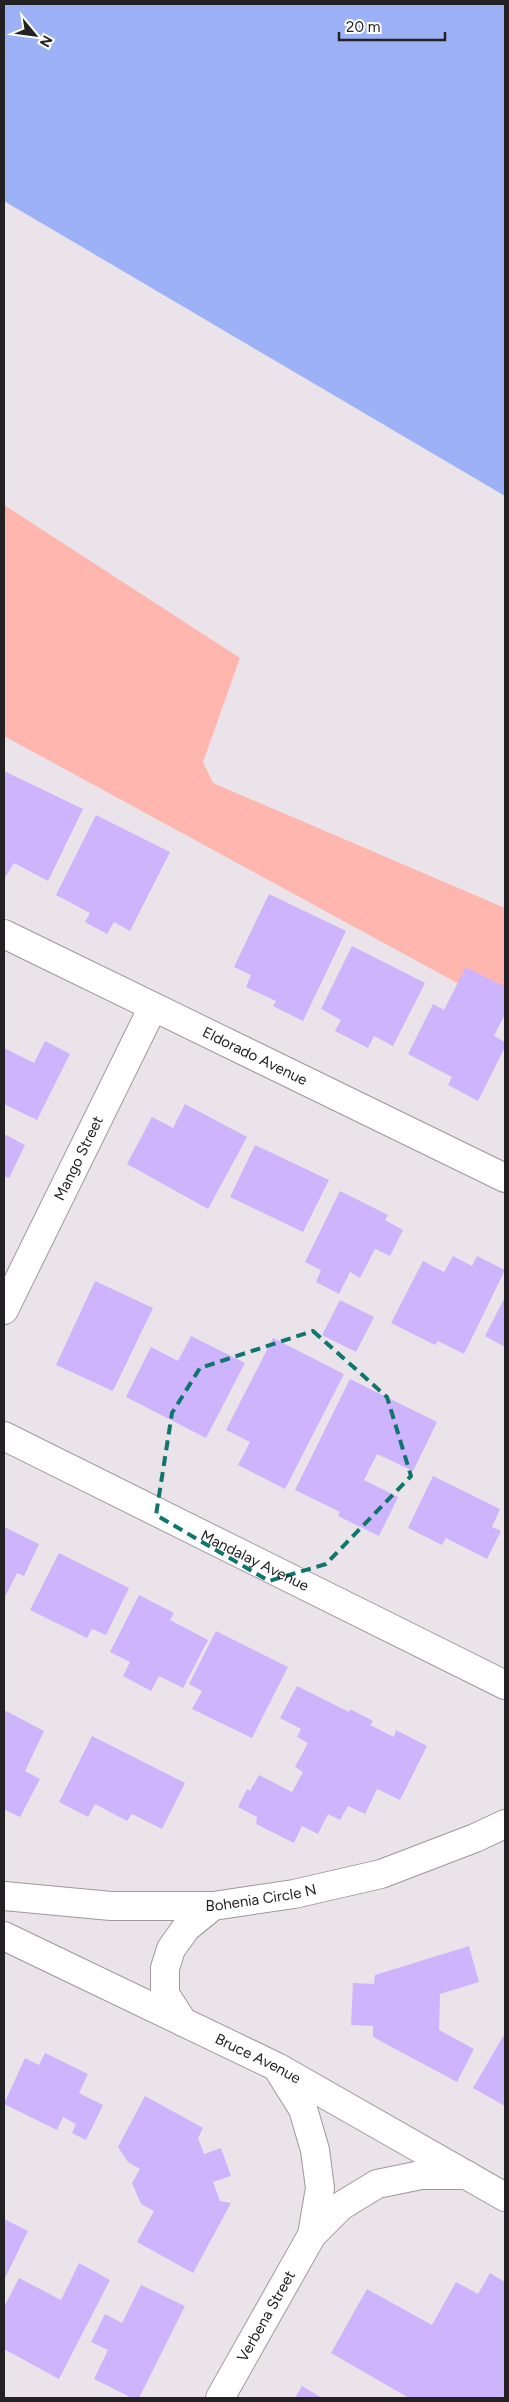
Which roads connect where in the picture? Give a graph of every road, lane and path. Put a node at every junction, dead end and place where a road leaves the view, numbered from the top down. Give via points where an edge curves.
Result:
1 (4, 934) edge
2 (153, 1007) junction
3 (505, 1178) edge
4 (4, 1310) edge
5 (4, 1436) edge
6 (505, 1686) edge
7 (505, 1824) edge
8 (4, 1896) edge
9 (213, 1906) junction
10 (4, 1936) edge
11 (182, 2022) junction
12 (277, 2067) junction
13 (469, 2174) junction
14 (505, 2197) edge
15 (312, 2236) junction
16 (220, 2398) edge

1 - 2 street, Eldorado Avenue
2 - 3 street, Eldorado Avenue
2 - 4 street, Mango Street
5 - 6 street, Mandalay Avenue
7 - 9 street, Bohenia Circle N via 382,1874 294,1894
8 - 9 street, Bohenia Circle N via 111,1906
9 - 11 street via 186,1928 170,1949 164,1968 165,1994
10 - 11 street, Bruce Avenue
11 - 12 street, Bruce Avenue
12 - 13 street, Bruce Avenue
12 - 15 street, Verbena Street via 303,2109 315,2150 320,2188
13 - 14 street, Bruce Avenue
13 - 15 street, Verbena Street via 421,2174 377,2184 340,2206
15 - 16 street, Verbena Street

